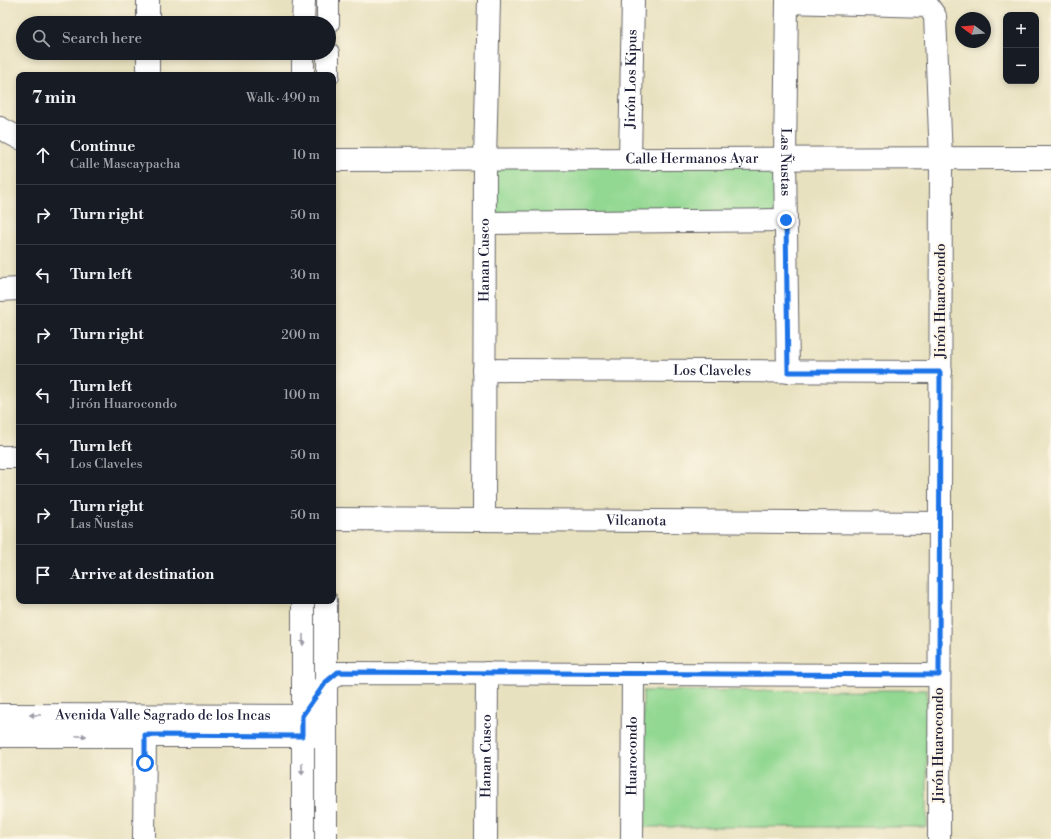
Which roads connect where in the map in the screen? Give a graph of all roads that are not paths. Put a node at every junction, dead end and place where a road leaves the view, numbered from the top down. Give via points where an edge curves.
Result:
1 (148, 0) edge
2 (304, 0) edge
3 (328, 0) edge
4 (489, 0) edge
5 (633, 0) edge
6 (787, 1) edge
7 (148, 16) edge
8 (304, 16) edge
9 (328, 16) edge
10 (148, 60) edge
11 (304, 60) edge
12 (328, 60) edge
13 (148, 72) edge
14 (304, 72) edge
15 (328, 72) edge
16 (0, 128) edge
17 (16, 136) edge
18 (785, 158) junction
19 (941, 158) junction
20 (1051, 158) edge
21 (485, 159) junction
22 (630, 159) junction
23 (336, 160) edge
24 (786, 220) junction
25 (485, 223) junction
26 (0, 290) edge
27 (16, 290) edge
28 (484, 370) junction
29 (788, 372) junction
30 (940, 372) junction
31 (0, 457) edge
32 (16, 457) edge
33 (336, 519) edge
34 (484, 520) junction
35 (940, 523) junction
36 (303, 604) edge
37 (326, 604) edge
38 (487, 673) junction
39 (633, 674) junction
40 (939, 675) junction
41 (326, 682) junction
42 (0, 715) edge
43 (302, 726) junction
44 (325, 726) junction
45 (145, 735) junction
46 (0, 736) edge
47 (144, 839) edge
48 (303, 839) edge
49 (326, 839) edge
50 (486, 839) edge
51 (632, 839) edge
52 (939, 839) edge

1 - 7 street
2 - 8 street
3 - 9 street
4 - 21 street, Hanan Cusco
5 - 22 street, Jirón Los Kipus
6 - 18 street, Las Ñustas
6 - 19 street, Jirón Huarocondo via 928,6 935,16
10 - 13 street
11 - 14 street
12 - 15 street
16 - 17 street
18 - 19 street, Calle Hermanos Ayar
18 - 22 street, Calle Hermanos Ayar
18 - 24 street, Las Ñustas
19 - 20 street, Calle Hermanos Ayar
19 - 30 street, Jirón Huarocondo
21 - 22 street, Calle Hermanos Ayar
21 - 23 street, Calle Hermanos Ayar
21 - 25 street, Hanan Cusco
24 - 25 street
24 - 29 street, Las Ñustas
25 - 28 street, Hanan Cusco
26 - 27 street
28 - 29 street, Los Claveles
28 - 34 street, Hanan Cusco
29 - 30 street, Los Claveles
30 - 35 street, Jirón Huarocondo
31 - 32 street
33 - 34 street, Vilcanota
34 - 35 street, Vilcanota
35 - 40 street, Jirón Huarocondo
36 -> 43 street
37 - 41 street
38 - 39 street
38 - 41 street via 338,672
38 - 50 street, Hanan Cusco
39 - 40 street
39 - 51 street, Huarocondo
40 - 52 street, Jirón Huarocondo
41 - 43 street
41 - 44 street
43 -> 42 street, Avenida Valle Sagrado de los Incas
43 - 44 street, Avenida Valle Sagrado de los Incas
43 - 45 street, Avenida Valle Sagrado de los Incas
43 -> 48 street
44 - 49 street
46 -> 45 street, Avenida Valle Sagrado de los Incas
45 - 47 street

